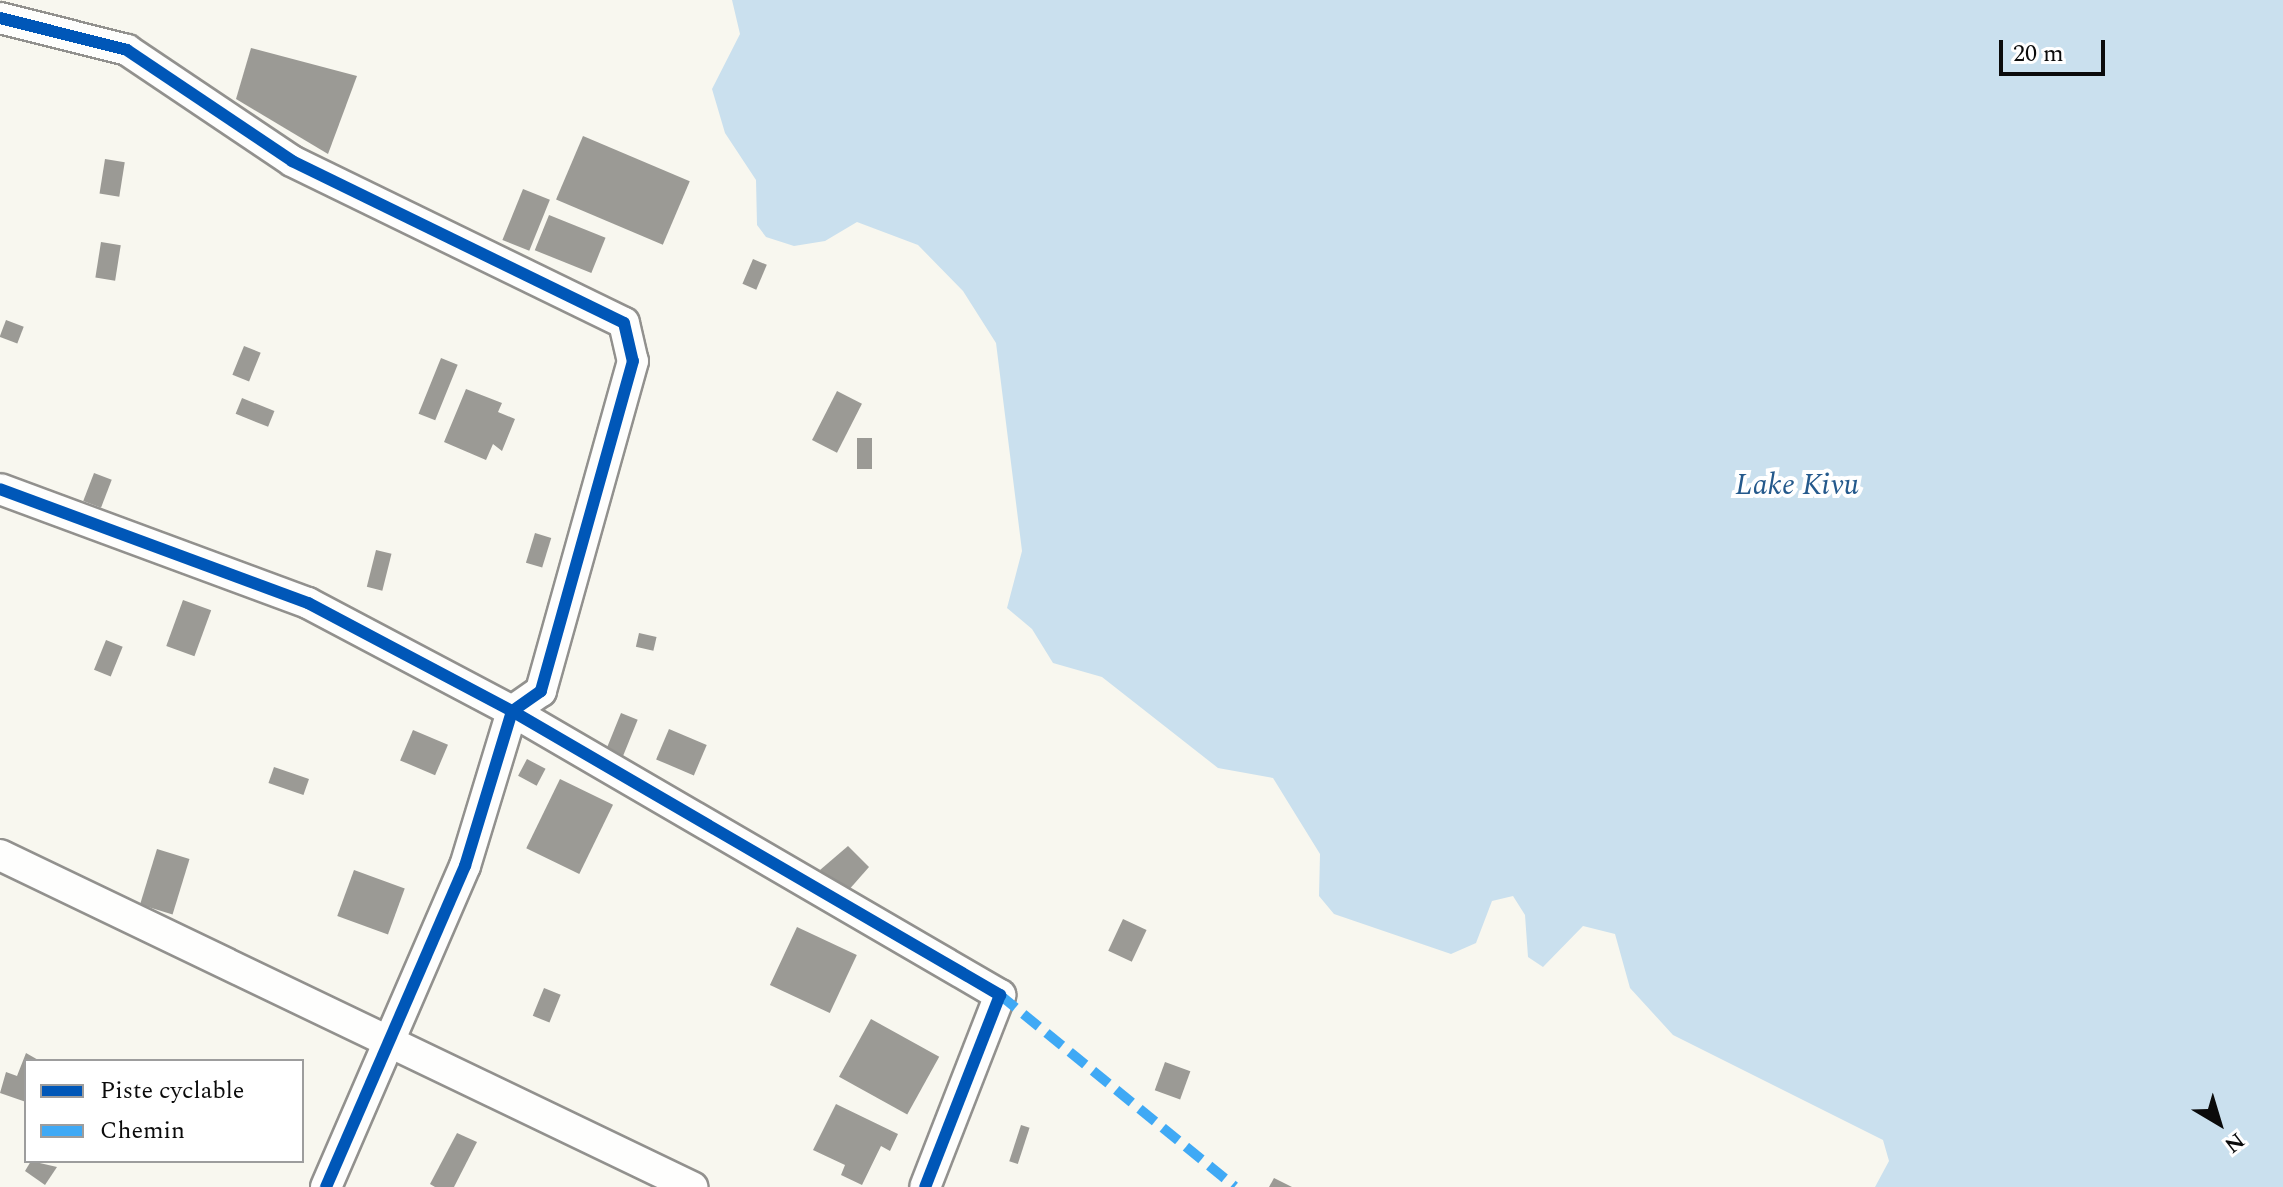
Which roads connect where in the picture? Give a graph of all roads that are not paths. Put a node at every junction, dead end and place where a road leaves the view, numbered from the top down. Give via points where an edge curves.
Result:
1 (0, 18) edge
2 (0, 489) edge
3 (512, 711) junction
4 (0, 855) edge
5 (392, 1044) junction
6 (326, 1187) edge
7 (692, 1187) edge
8 (925, 1187) edge

1 - 3 street via 127,50 292,161 624,323 633,361 541,691
2 - 3 street via 308,603
3 - 5 street via 465,866
3 - 8 street via 1000,995
4 - 5 street
5 - 6 street
5 - 7 street

